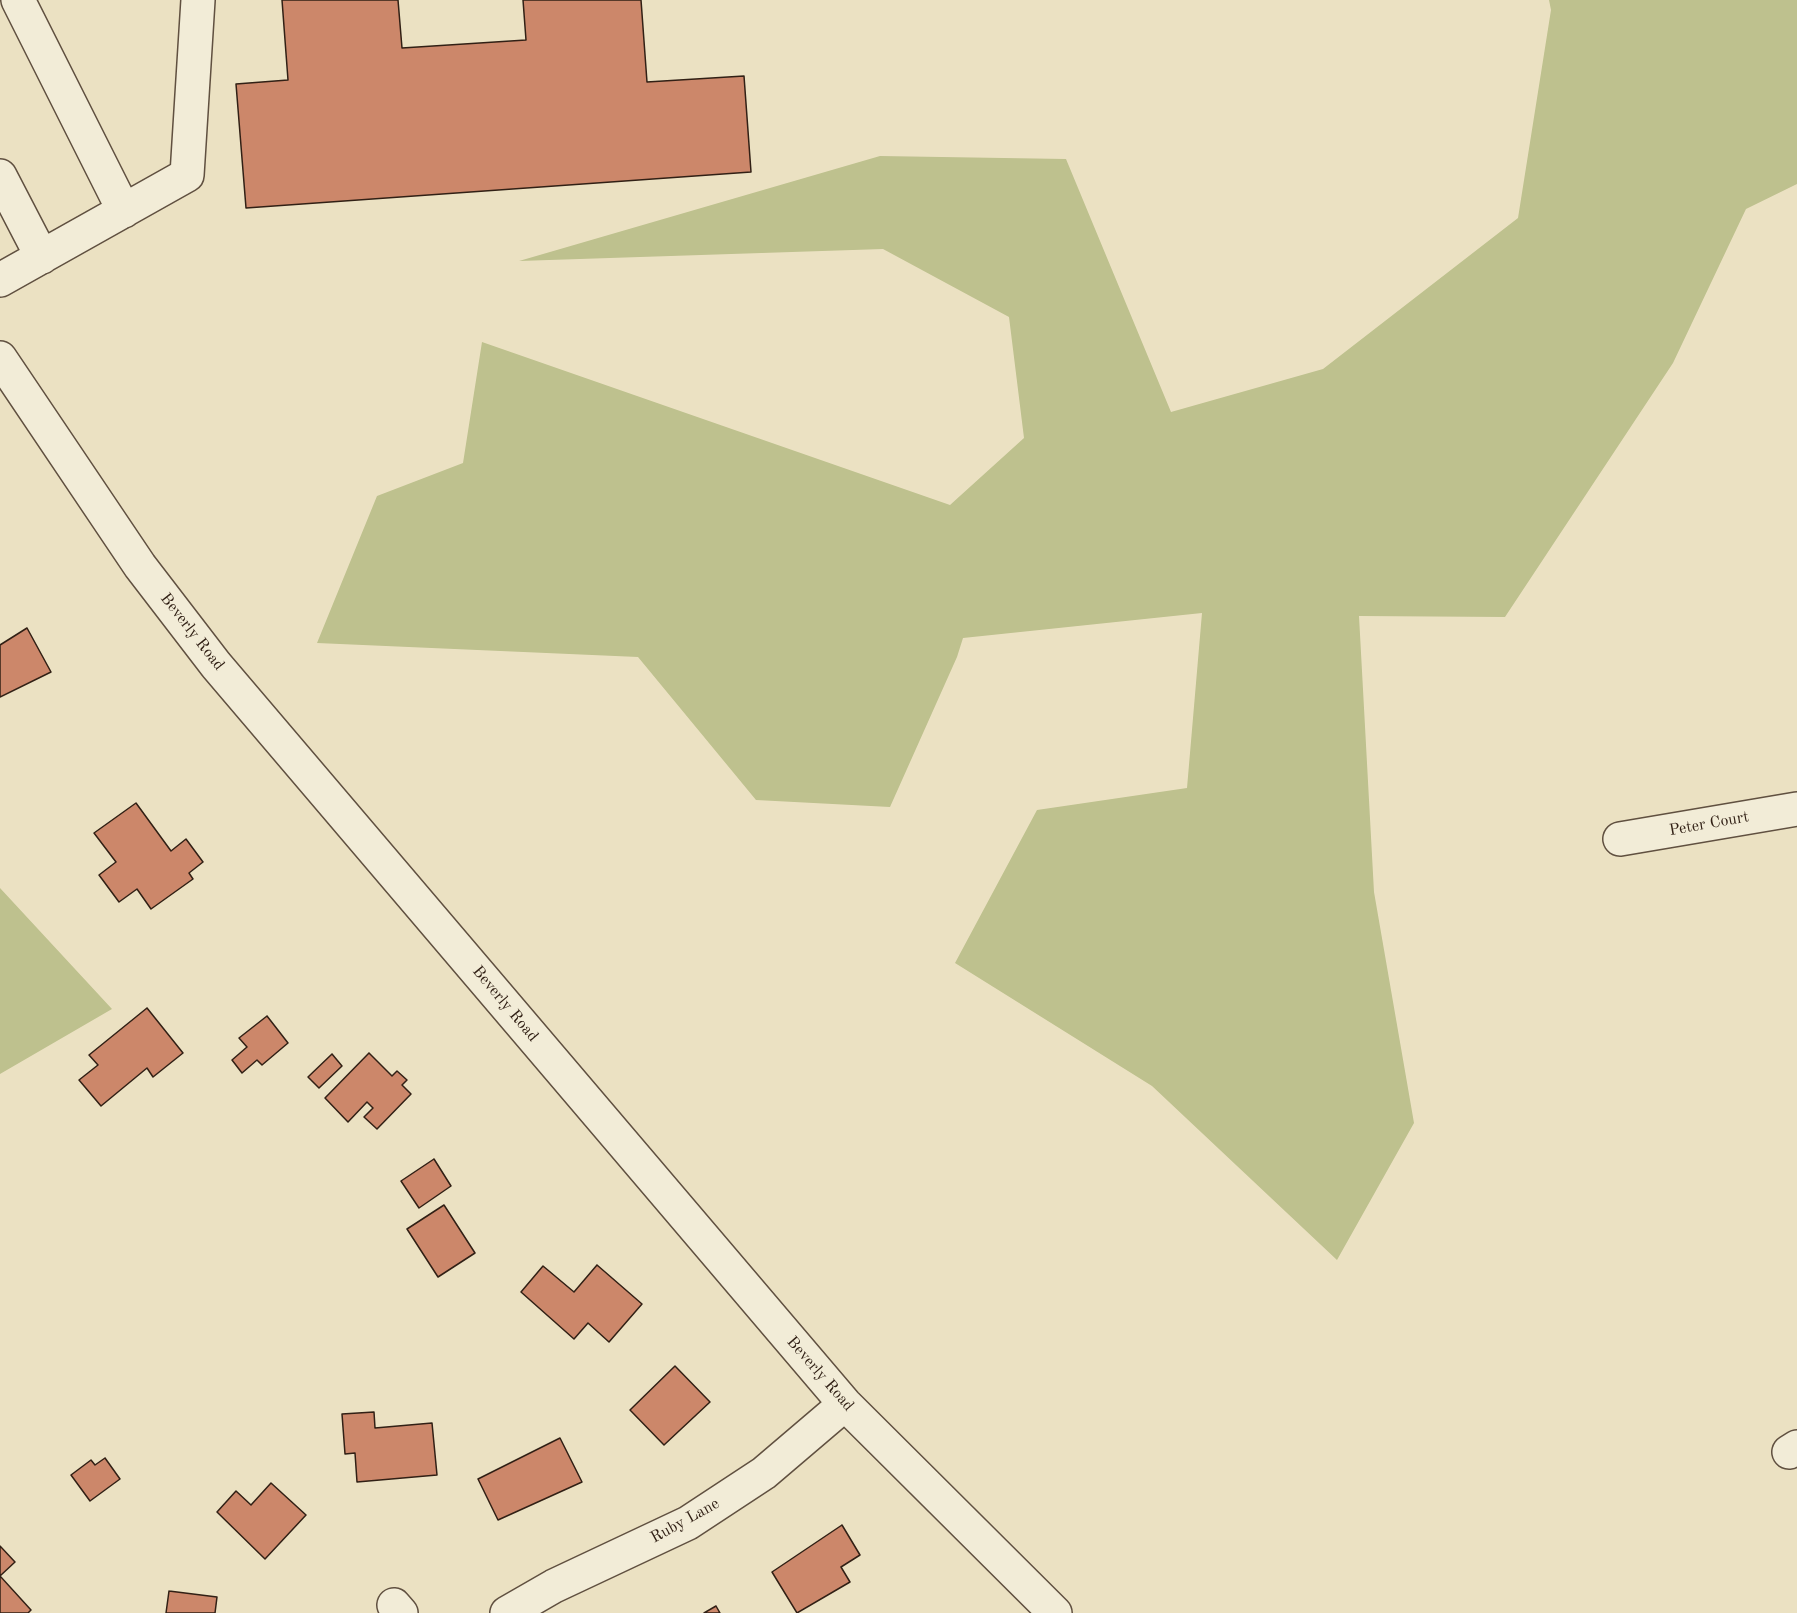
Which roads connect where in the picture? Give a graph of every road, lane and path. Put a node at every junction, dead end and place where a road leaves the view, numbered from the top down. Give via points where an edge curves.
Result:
1 (18, 0) edge
2 (198, 0) edge
3 (0, 176) edge
4 (124, 211) junction
5 (42, 256) junction
6 (0, 280) edge
7 (0, 358) edge
8 (1797, 809) edge
9 (1620, 839) dead end
10 (845, 1404) junction
11 (507, 1613) edge
12 (1055, 1613) edge

1 - 4 street
2 - 4 street via 187,176
3 - 5 street
4 - 5 street
5 - 6 street
7 - 10 street, Beverly Road via 140,566 216,665
8 - 9 street, Peter Court
10 - 11 street, Ruby Lane via 764,1473 688,1523 554,1586
10 - 12 street, Beverly Road

